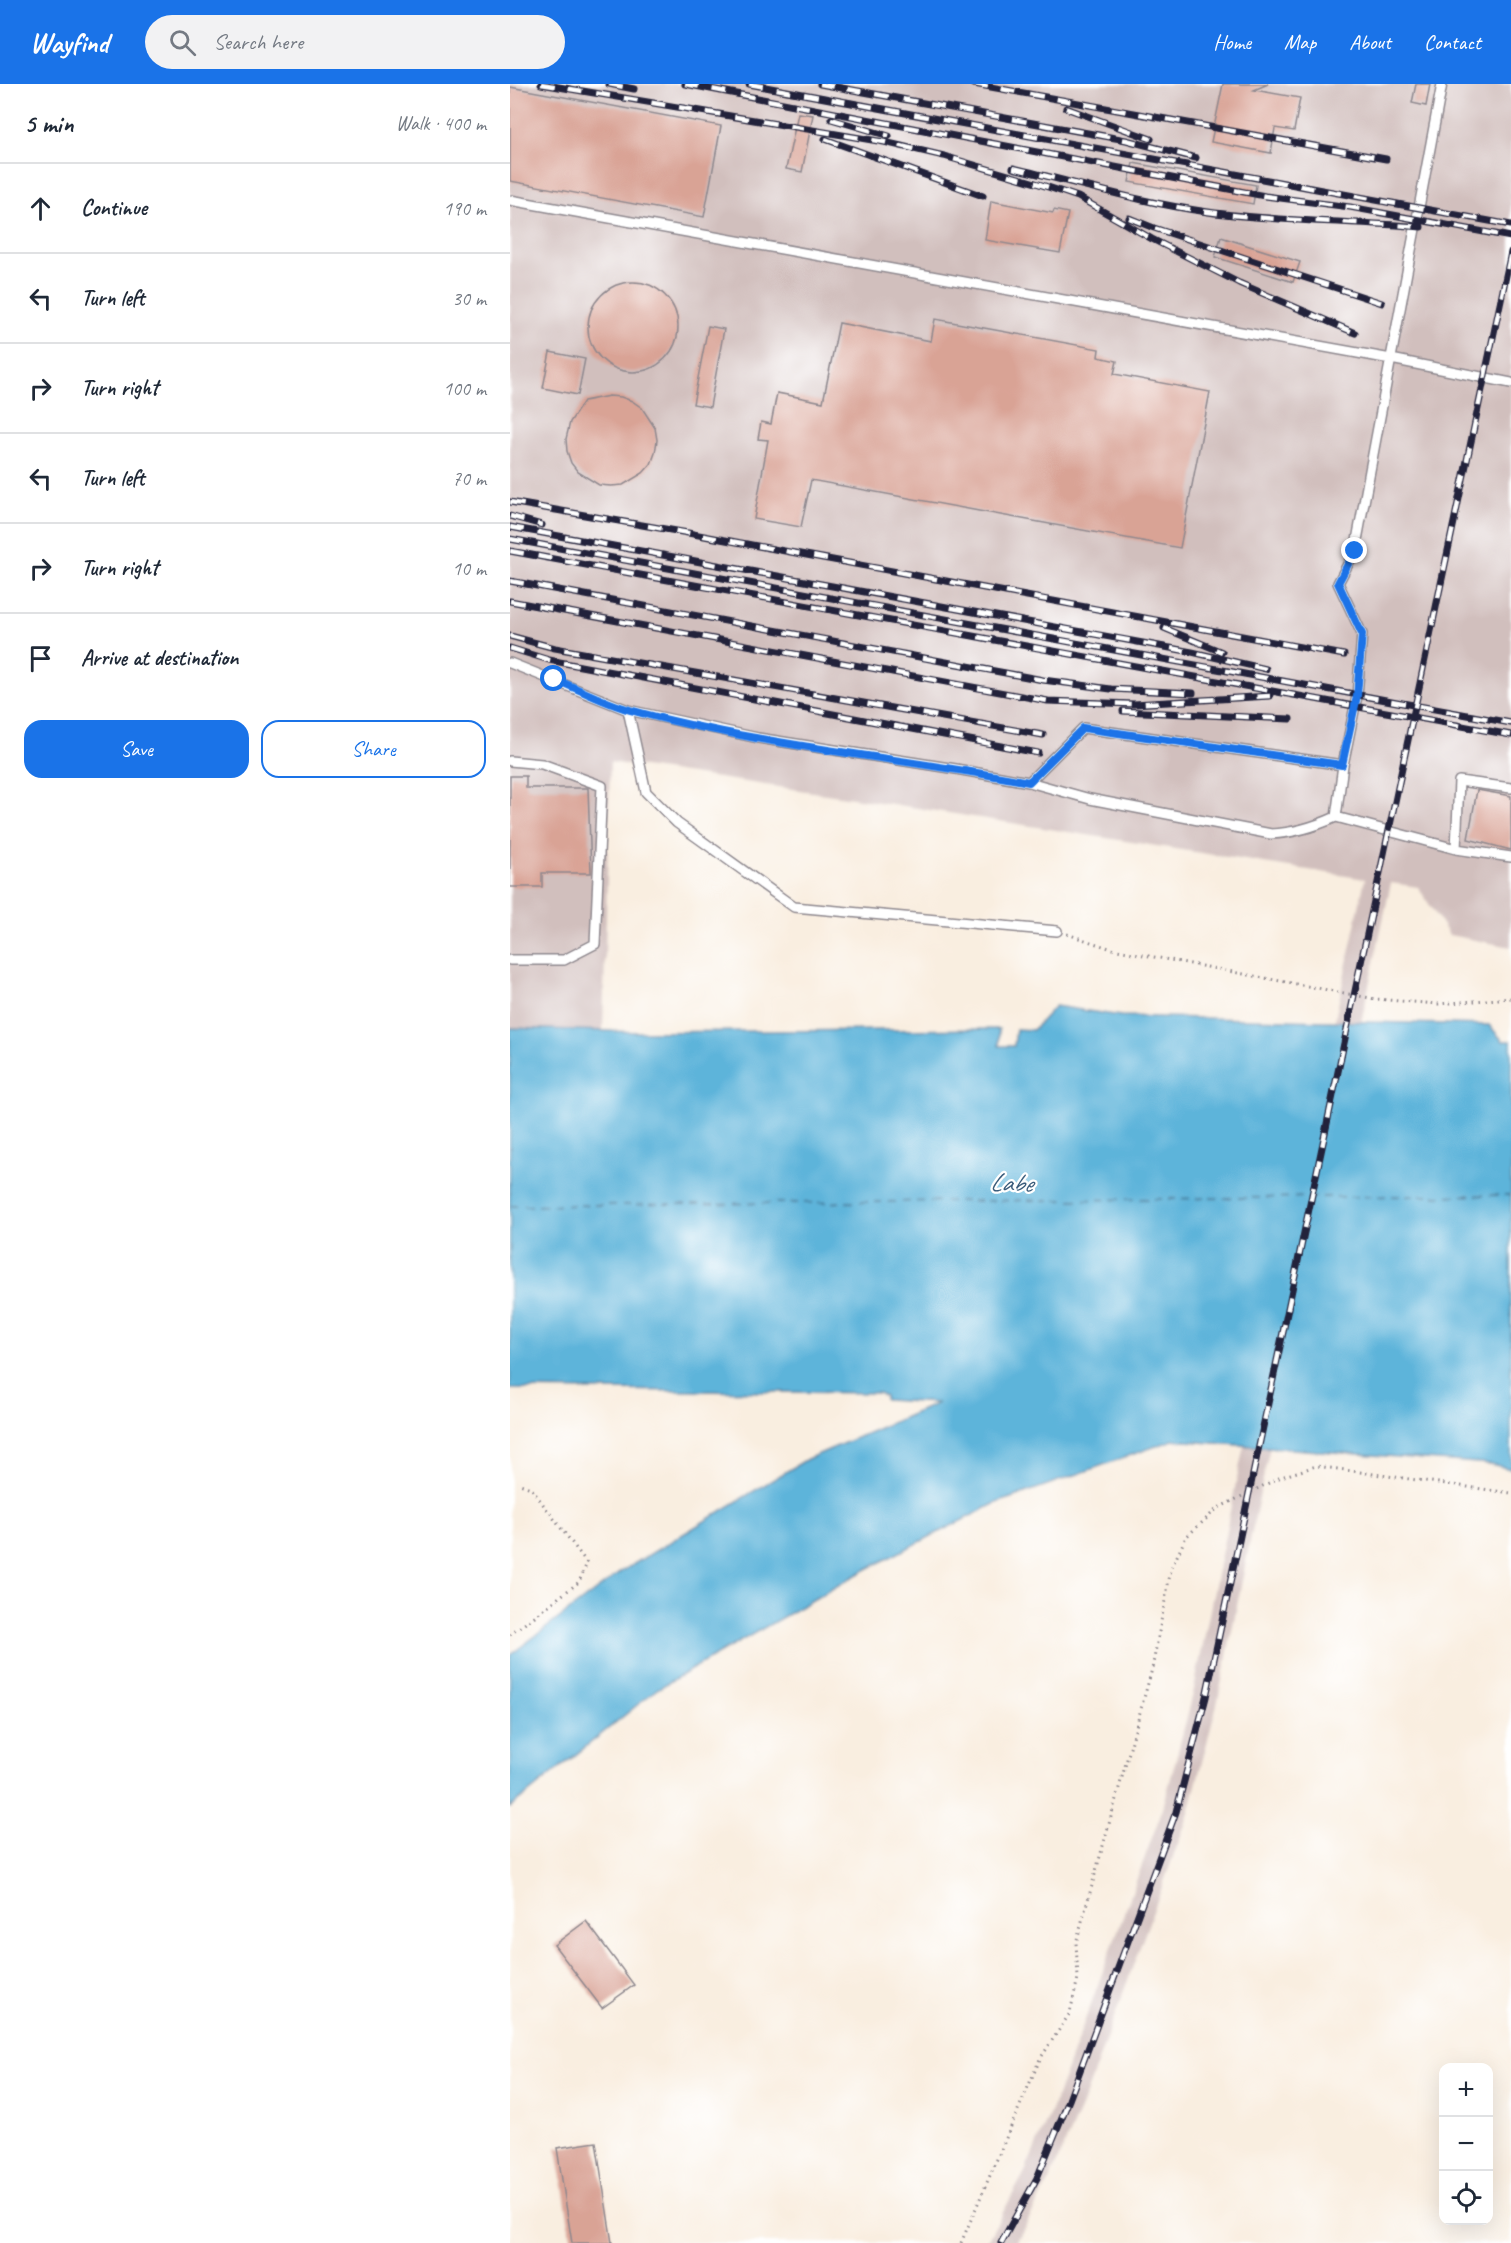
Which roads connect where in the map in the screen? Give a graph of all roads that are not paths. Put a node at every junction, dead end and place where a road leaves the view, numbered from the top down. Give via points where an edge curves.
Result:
1 (1442, 84) edge
2 (510, 200) edge
3 (1391, 360) junction
4 (1511, 383) edge
5 (510, 663) edge
6 (628, 710) junction
7 (510, 761) edge
8 (1342, 765) junction
9 (1029, 782) junction
10 (1511, 788) edge
11 (1336, 817) junction
12 (1456, 849) junction
13 (1511, 857) edge
14 (1057, 931) road end
15 (510, 960) edge

1 - 3 lane
2 - 3 lane
3 - 4 lane
3 - 8 lane via 1355,551 1338,583 1362,634 1357,696
5 - 6 lane
6 - 9 lane via 758,738
6 - 14 lane via 646,792 677,823 794,907
7 - 15 lane via 542,764 602,786 595,944 564,960
8 - 9 lane via 1083,728
8 - 11 lane
9 - 11 lane via 1090,799 1271,834 1313,827
10 - 12 lane via 1459,781
11 - 12 lane
12 - 13 lane

